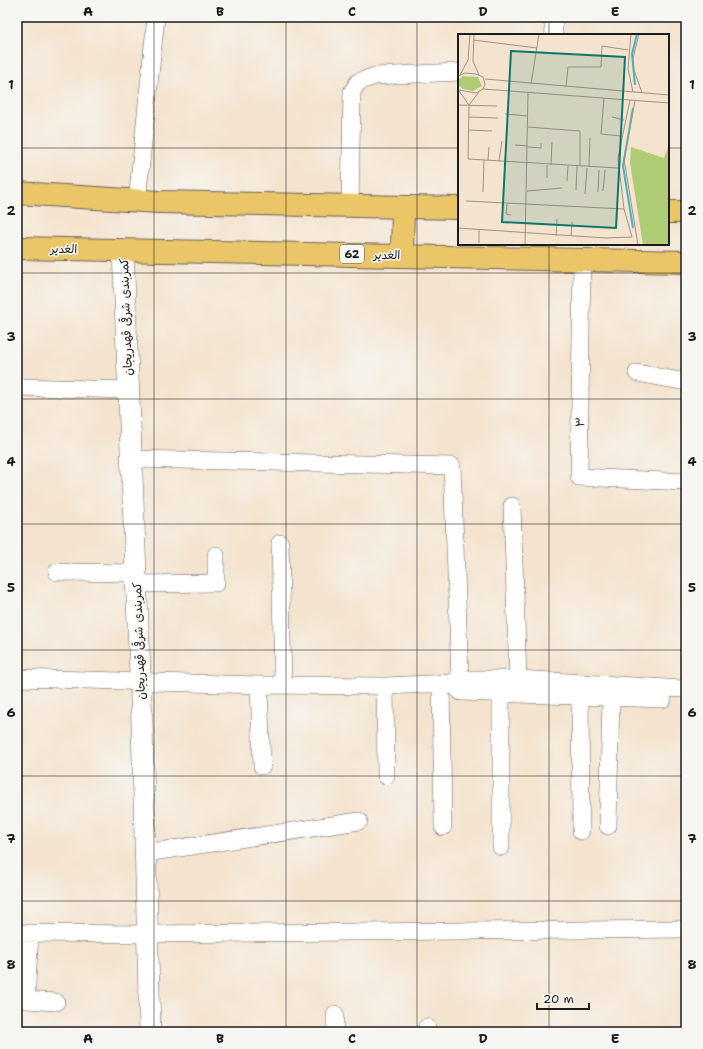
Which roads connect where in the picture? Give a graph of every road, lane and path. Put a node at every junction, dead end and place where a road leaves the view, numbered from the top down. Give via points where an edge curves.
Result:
1 (156, 17) edge
2 (553, 17) edge
3 (554, 34) edge
4 (458, 72) edge
5 (17, 193) edge
6 (137, 201) junction
7 (350, 206) junction
8 (403, 207) junction
9 (458, 208) edge
10 (669, 212) edge
11 (686, 212) edge
12 (17, 248) edge
13 (123, 250) junction
14 (402, 255) junction
15 (582, 260) junction
16 (686, 262) edge
17 (637, 373) dead end
18 (686, 382) edge
19 (17, 387) edge
20 (129, 390) junction
21 (131, 458) junction
22 (686, 482) edge
23 (512, 506) dead end
24 (280, 543) dead end
25 (216, 555) dead end
26 (56, 572) dead end
27 (136, 579) junction
28 (17, 678) edge
29 (518, 679) junction
30 (141, 681) junction
31 (450, 682) junction
32 (259, 685) junction
33 (283, 685) junction
34 (385, 686) junction
35 (686, 687) edge
36 (501, 693) junction
37 (580, 696) junction
38 (611, 697) junction
39 (686, 700) edge
40 (262, 766) dead end
41 (386, 776) dead end
42 (359, 822) dead end
43 (443, 826) dead end
44 (608, 826) dead end
45 (581, 831) dead end
46 (500, 847) dead end
47 (146, 853) junction
48 (686, 929) edge
49 (23, 933) edge
50 (148, 934) junction
51 (56, 1002) dead end
52 (335, 1014) dead end
53 (150, 1032) edge
54 (335, 1032) edge

1 - 6 street
2 - 3 street
4 - 7 street via 375,76 358,82 352,92
5 - 6 highway
6 - 7 highway
7 - 8 highway
8 - 9 highway
8 - 14 highway
10 - 11 highway
12 - 13 highway, الغدیر / 62
13 - 14 highway, الغدیر / 62
13 - 20 street, کمربندی شرقی قهدریجان
14 - 15 highway, الغدیر / 62
15 - 16 highway, الغدیر / 62
15 - 22 street, ۳ via 579,477
17 - 18 street
19 - 20 street
20 - 21 street, کمربندی شرقی قهدریجان
21 - 27 street, کمربندی شرقی قهدریجان
21 - 31 street via 452,466
23 - 29 street
24 - 33 street
25 - 27 street via 216,583
26 - 27 street
27 - 30 street, کمربندی شرقی قهدریجان
28 - 30 street
29 - 31 street
29 - 35 street via 683,689
30 - 32 street
30 - 47 street, کمربندی شرقی قهدریجان
31 - 34 street
31 - 36 street via 461,692
31 - 43 street
32 - 33 street
32 - 40 street
33 - 34 street
34 - 41 street
36 - 37 street
36 - 46 street
37 - 38 street
37 - 45 street
38 - 39 street
38 - 44 street
42 - 47 street
47 - 50 street, کمربندی شرقی قهدریجان
48 - 50 street
49 - 50 street
49 - 51 street via 26,1000
50 - 53 street, کمربندی شرقی قهدریجان
52 - 54 street

